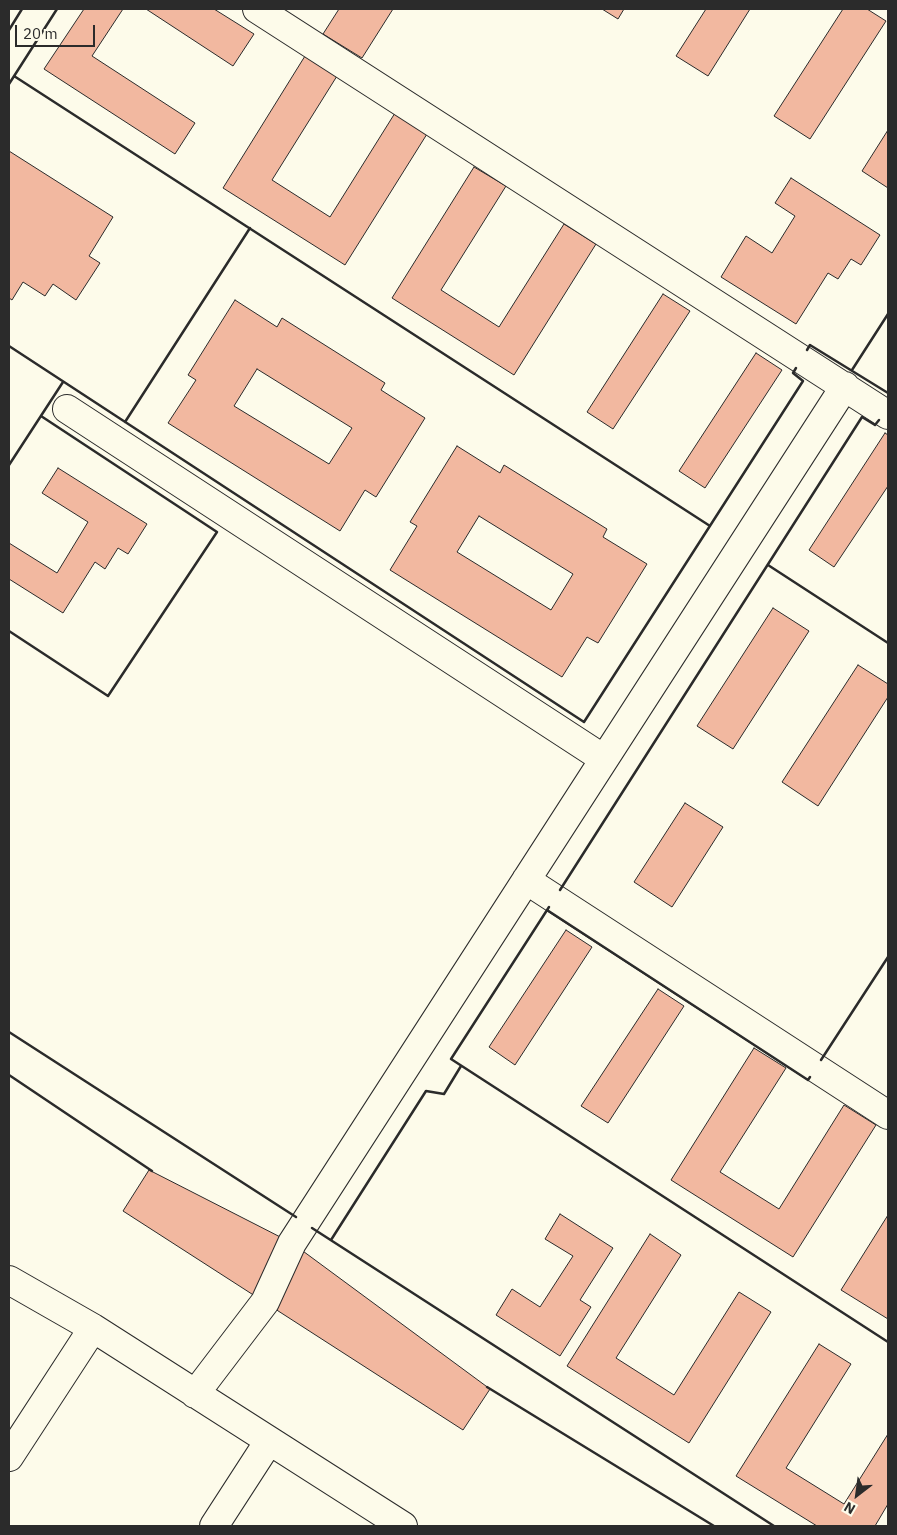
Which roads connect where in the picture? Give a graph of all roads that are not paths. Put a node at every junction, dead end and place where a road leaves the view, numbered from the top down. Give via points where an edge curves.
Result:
1 (256, 9) edge
2 (845, 386) junction
3 (66, 410) dead end
4 (888, 415) edge
5 (604, 759) junction
6 (526, 880) junction
7 (888, 1115) edge
8 (9, 1280) edge
9 (93, 1328) junction
10 (195, 1394) junction
11 (269, 1441) junction
12 (9, 1457) edge
13 (214, 1526) edge
14 (403, 1526) edge

1 - 2 street
2 - 4 street
2 - 5 street
3 - 5 street
5 - 6 street
6 - 7 street
6 - 10 street via 292,1243 265,1302
8 - 9 street
9 - 10 street
9 - 12 street
10 - 11 street
11 - 13 street
11 - 14 street

